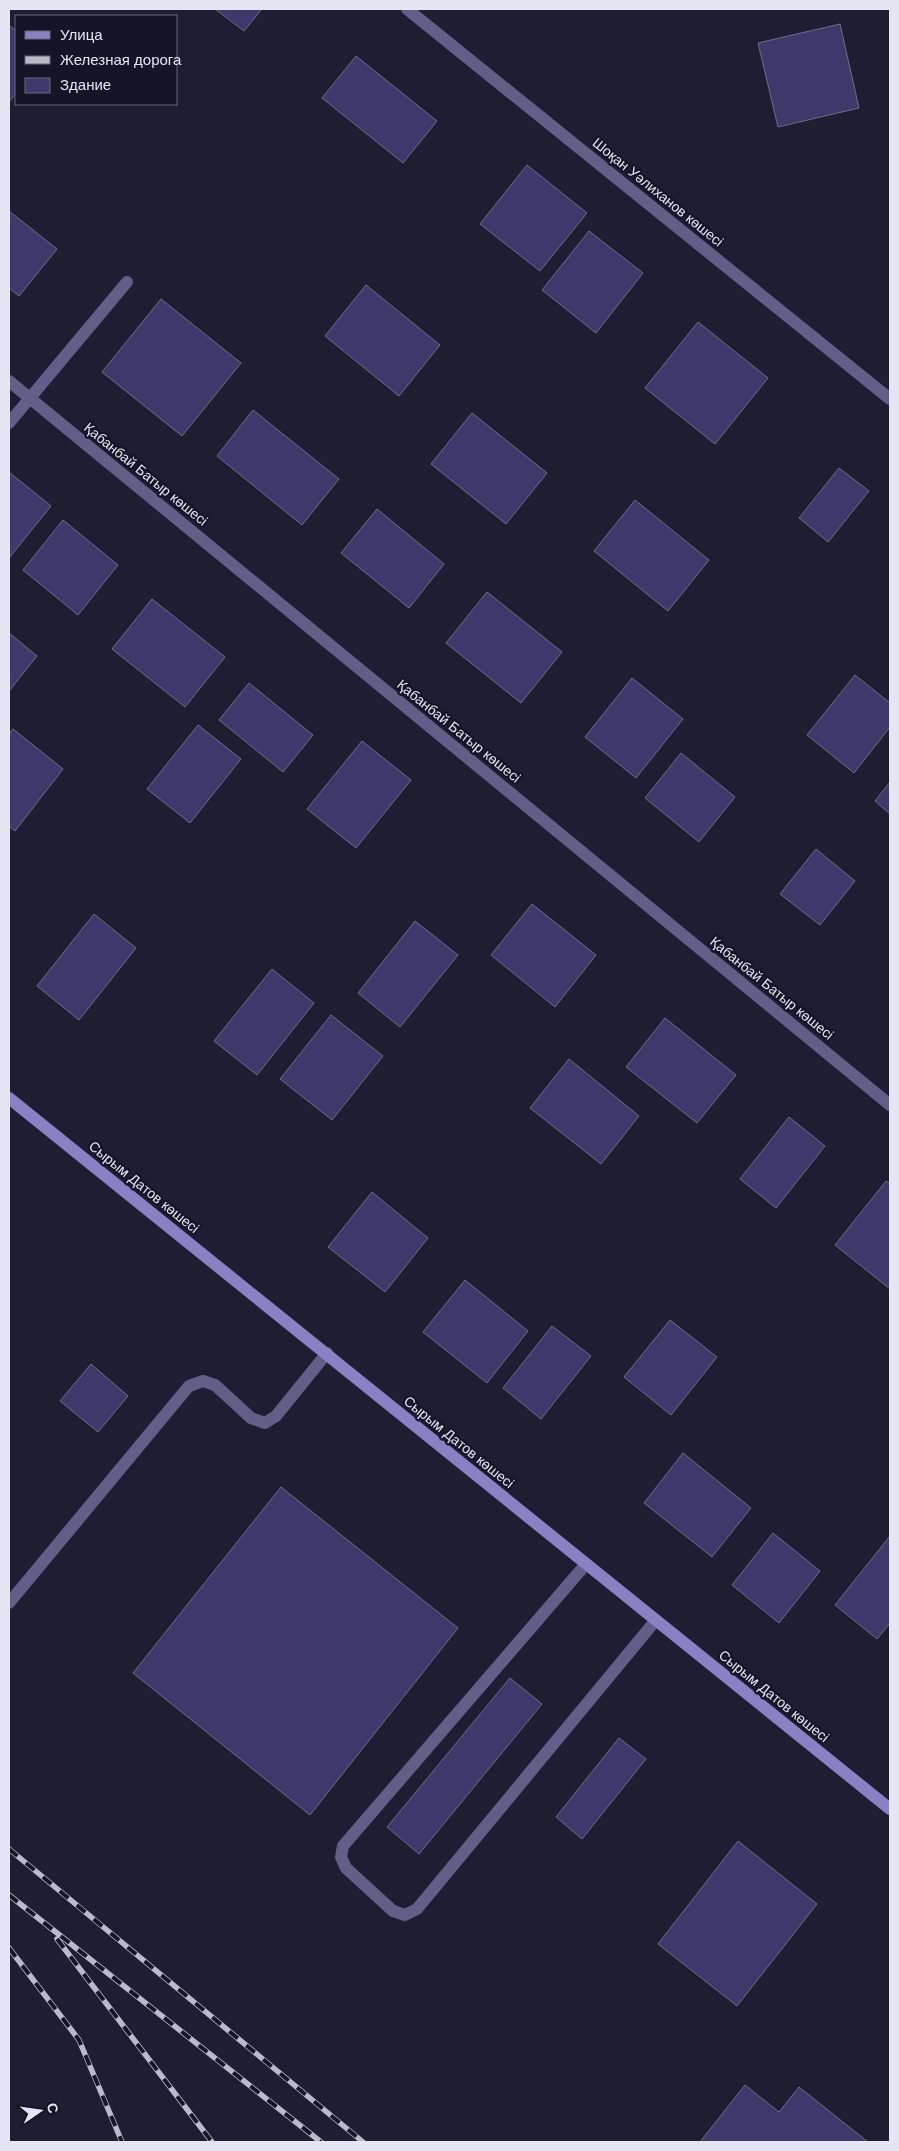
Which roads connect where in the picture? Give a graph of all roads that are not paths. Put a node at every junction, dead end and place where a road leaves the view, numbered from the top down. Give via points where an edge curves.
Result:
1 (407, 9) edge
2 (127, 282) dead end
3 (9, 381) edge
4 (30, 398) junction
5 (890, 399) edge
6 (9, 423) edge
7 (9, 1098) edge
8 (890, 1105) edge
9 (327, 1353) junction
10 (586, 1564) junction
11 (9, 1603) edge
12 (656, 1620) junction
13 (890, 1809) edge

1 - 5 street, Шоқан Уәлиханов көшесі
2 - 4 street
3 - 4 street, Қабанбай Батыр көшесі
4 - 6 street
4 - 8 street, Қабанбай Батыр көшесі
7 - 9 main road, Сырым Датов көшесі
9 - 10 main road, Сырым Датов көшесі
9 - 11 street via 276,1416 265,1423 251,1418 215,1385 203,1381 189,1386
10 - 12 main road, Сырым Датов көшесі
10 - 12 street via 343,1846 341,1857 346,1868 393,1911 405,1915 417,1909
12 - 13 main road, Сырым Датов көшесі

